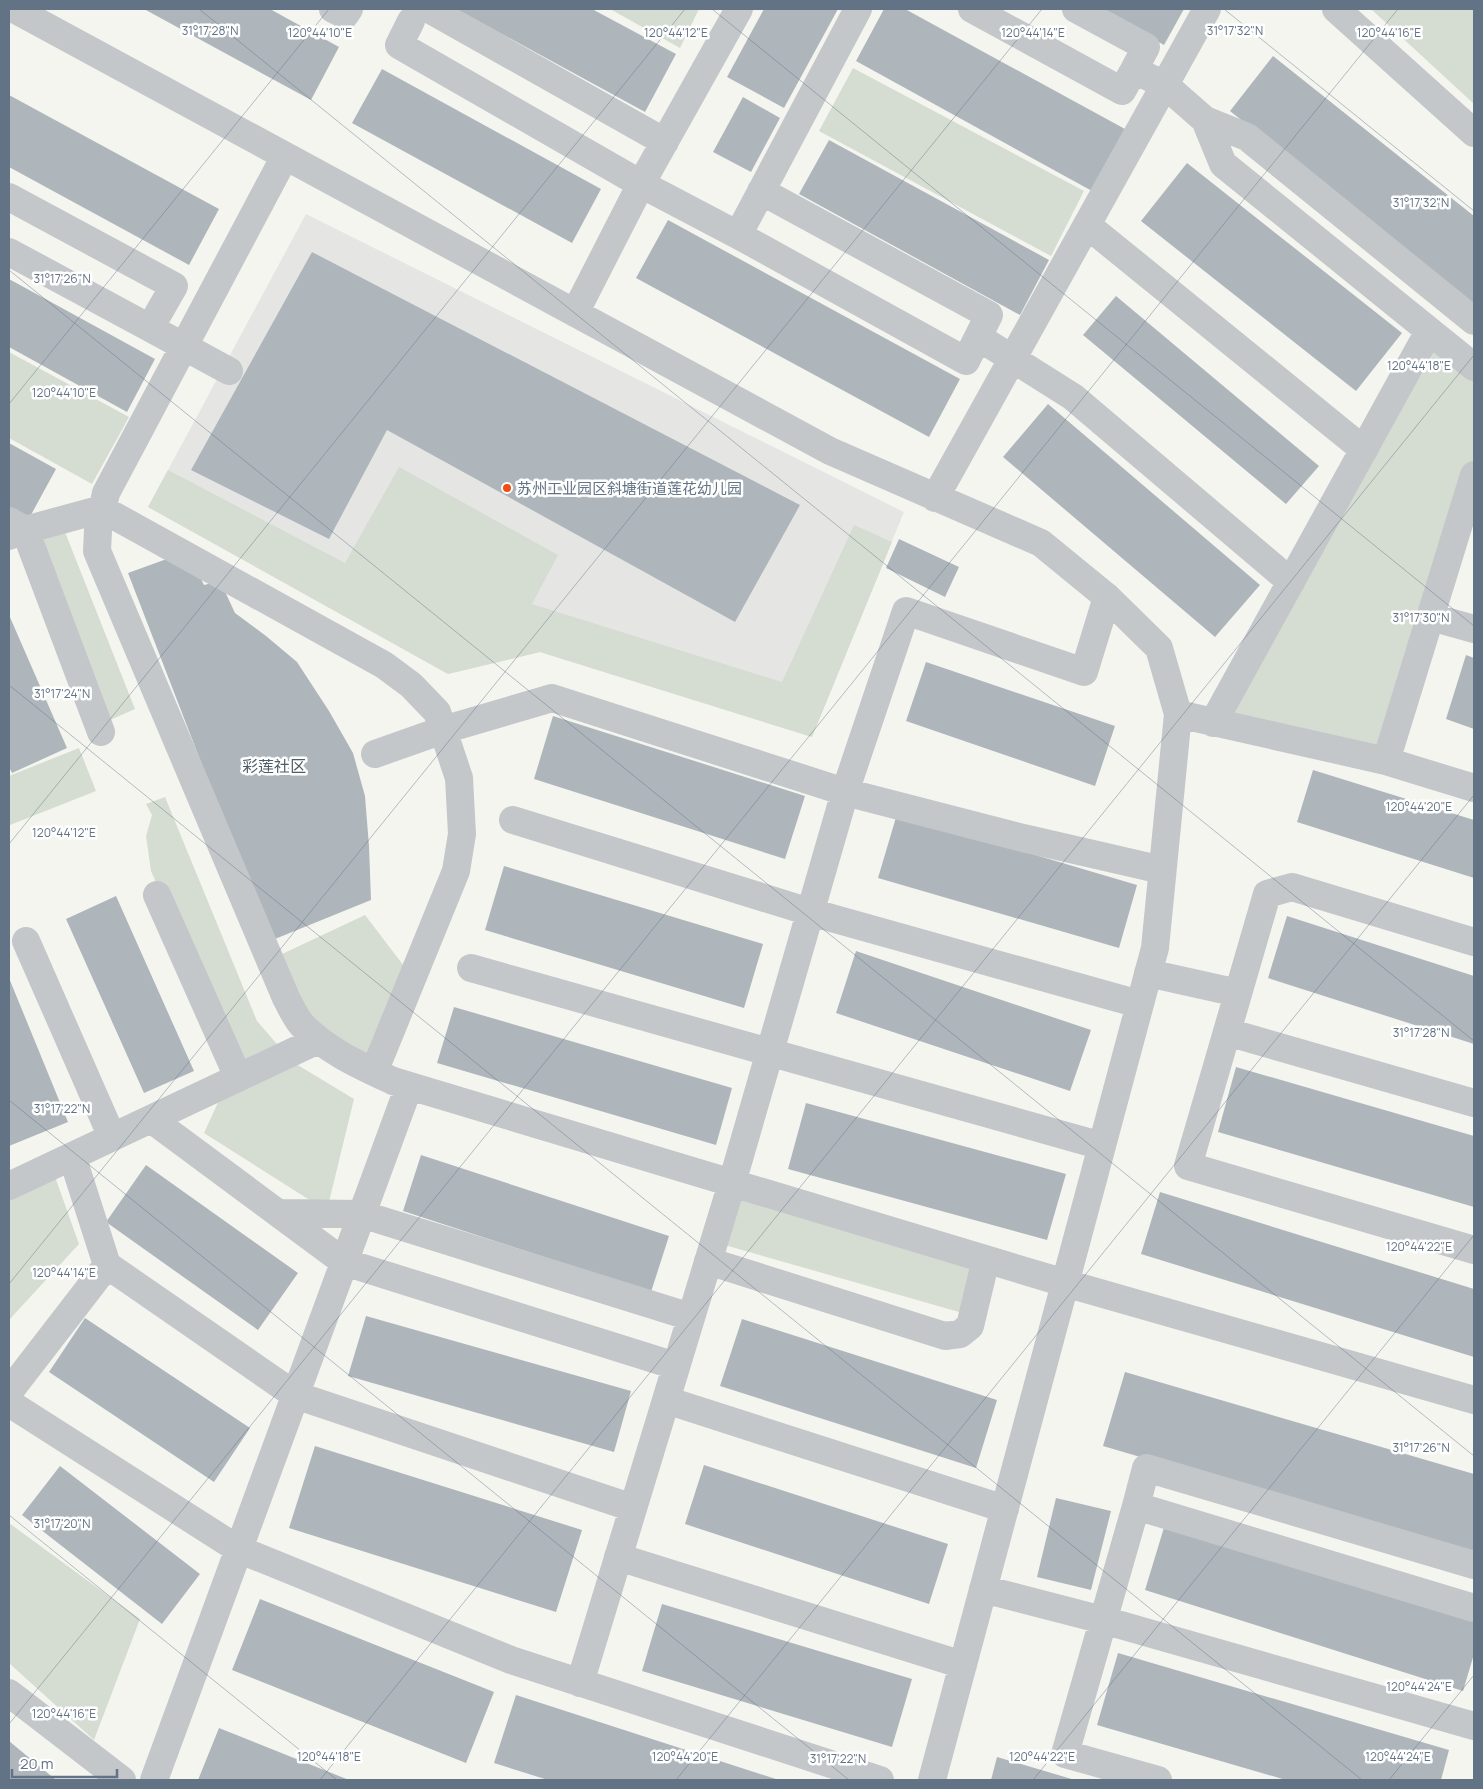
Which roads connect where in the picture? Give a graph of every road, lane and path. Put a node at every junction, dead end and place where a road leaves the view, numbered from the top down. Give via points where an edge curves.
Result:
1 (14, 9) edge
2 (333, 9) edge
3 (349, 9) edge
4 (739, 9) edge
5 (858, 9) edge
6 (972, 9) edge
7 (1076, 9) edge
8 (1207, 9) edge
9 (1336, 9) edge
10 (412, 12) edge
11 (1134, 70) junction
12 (1165, 85) junction
13 (1205, 120) junction
14 (1474, 133) edge
15 (665, 142) junction
16 (286, 156) junction
17 (641, 184) junction
18 (761, 191) junction
19 (9, 198) edge
20 (1087, 225) junction
21 (738, 235) junction
22 (9, 252) edge
23 (574, 313) junction
24 (1474, 321) edge
25 (150, 328) junction
26 (1430, 331) junction
27 (978, 337) junction
28 (184, 346) junction
29 (1012, 359) junction
30 (1474, 367) edge
31 (229, 371) dead end
32 (1364, 450) junction
33 (1474, 474) edge
34 (935, 498) junction
35 (102, 510) junction
36 (14, 529) edge
37 (1291, 582) junction
38 (1107, 597) junction
39 (1430, 617) junction
40 (1474, 629) edge
41 (1178, 714) junction
42 (1213, 723) junction
43 (443, 730) junction
44 (101, 732) dead end
45 (375, 754) dead end
46 (1386, 762) junction
47 (1474, 788) edge
48 (845, 792) junction
49 (513, 820) dead end
50 (1162, 870) junction
51 (157, 895) dead end
52 (810, 912) junction
53 (26, 941) dead end
54 (1474, 942) edge
55 (471, 968) dead end
56 (1148, 973) junction
57 (1238, 993) junction
58 (1139, 1004) junction
59 (1227, 1032) junction
60 (318, 1040) junction
61 (770, 1052) junction
62 (374, 1072) junction
63 (238, 1078) junction
64 (409, 1086) junction
65 (1474, 1103) edge
66 (151, 1119) junction
67 (112, 1137) junction
68 (1102, 1146) junction
69 (72, 1156) junction
70 (732, 1183) junction
71 (9, 1186) edge
72 (280, 1213) junction
73 (361, 1214) junction
74 (1474, 1250) edge
75 (986, 1259) junction
76 (708, 1261) junction
77 (344, 1262) junction
78 (108, 1265) junction
79 (1065, 1283) junction
80 (691, 1317) junction
81 (676, 1366) junction
82 (9, 1392) edge
83 (295, 1395) junction
84 (666, 1400) junction
85 (1474, 1400) edge
86 (9, 1403) edge
87 (1136, 1506) junction
88 (633, 1508) junction
89 (1005, 1508) junction
90 (1314, 1518) junction
91 (238, 1549) junction
92 (1302, 1555) junction
93 (618, 1557) junction
94 (1474, 1565) edge
95 (983, 1589) junction
96 (1474, 1608) edge
97 (1103, 1620) junction
98 (963, 1664) junction
99 (580, 1683) junction
100 (9, 1693) edge
101 (1474, 1726) edge
102 (122, 1780) edge
103 (154, 1780) edge
104 (880, 1780) edge
105 (932, 1780) edge
106 (1158, 1780) edge

1 - 16 street
2 - 3 street via 345,15
4 - 15 street
5 - 18 street
6 - 11 street via 1122,91
7 - 11 street via 1146,47
8 - 12 street
9 - 14 street
10 - 15 street
10 - 17 street via 399,45
11 - 12 street
12 - 13 street
12 - 20 street
13 - 24 street via 1247,137
13 - 26 street via 1223,164
15 - 17 street
16 - 23 street
16 - 28 street
17 - 21 street
17 - 23 street
18 - 21 street
18 - 27 street via 989,315
19 - 25 street via 174,286
20 - 29 street
20 - 32 street
21 - 27 street via 966,361
22 - 25 street
23 - 34 street via 830,451
25 - 28 street
26 - 30 street
26 - 32 street
27 - 29 street
28 - 31 street
28 - 35 street via 106,492
29 - 34 street
29 - 37 street via 1073,396
32 - 37 street
33 - 39 street
34 - 38 street via 1041,543
35 - 36 street
35 - 43 street via 384,665 411,685 437,712
35 - 60 street via 98,551 286,998 300,1023
36 - 44 street
37 - 42 street
38 - 41 street via 1159,648
38 - 48 street via 1084,672 906,611
39 - 40 street
39 - 46 street
41 - 42 street
41 - 50 street
42 - 46 street
43 - 45 street
43 - 48 street via 552,698
43 - 62 street via 459,778 462,834 456,871
46 - 47 street
48 - 50 street
48 - 52 street
49 - 52 street
50 - 56 street via 1155,948
51 - 63 street
52 - 58 street
52 - 61 street
53 - 67 street
54 - 57 street via 1292,887 1267,894
55 - 61 street
56 - 57 street
56 - 58 street
57 - 59 street
58 - 68 street
59 - 65 street
59 - 74 street via 1188,1166
60 - 62 street
60 - 63 street
61 - 68 street
61 - 70 street
62 - 64 street
63 - 66 street
64 - 70 street
64 - 73 street
66 - 67 street
66 - 72 street
67 - 69 street
68 - 79 street
69 - 71 street
69 - 78 street
70 - 75 street
70 - 76 street
72 - 73 street
72 - 77 street
73 - 77 street
73 - 80 street
75 - 76 street via 970,1326 960,1334 945,1336
75 - 79 street
76 - 80 street
77 - 81 street
77 - 83 street
78 - 82 street
78 - 83 street
79 - 85 street
79 - 89 street
80 - 81 street
81 - 84 street
83 - 88 street
83 - 91 street
84 - 88 street
84 - 89 street
86 - 91 street
87 - 90 street via 1146,1468
87 - 92 street
87 - 97 street
88 - 93 street
89 - 95 street
90 - 92 street
90 - 94 street
91 - 99 street via 510,1660
91 - 103 street
92 - 96 street
93 - 98 street
93 - 99 street
95 - 97 street
95 - 98 street
97 - 101 street
97 - 106 street via 1065,1754
98 - 105 street
99 - 104 street
100 - 102 street

